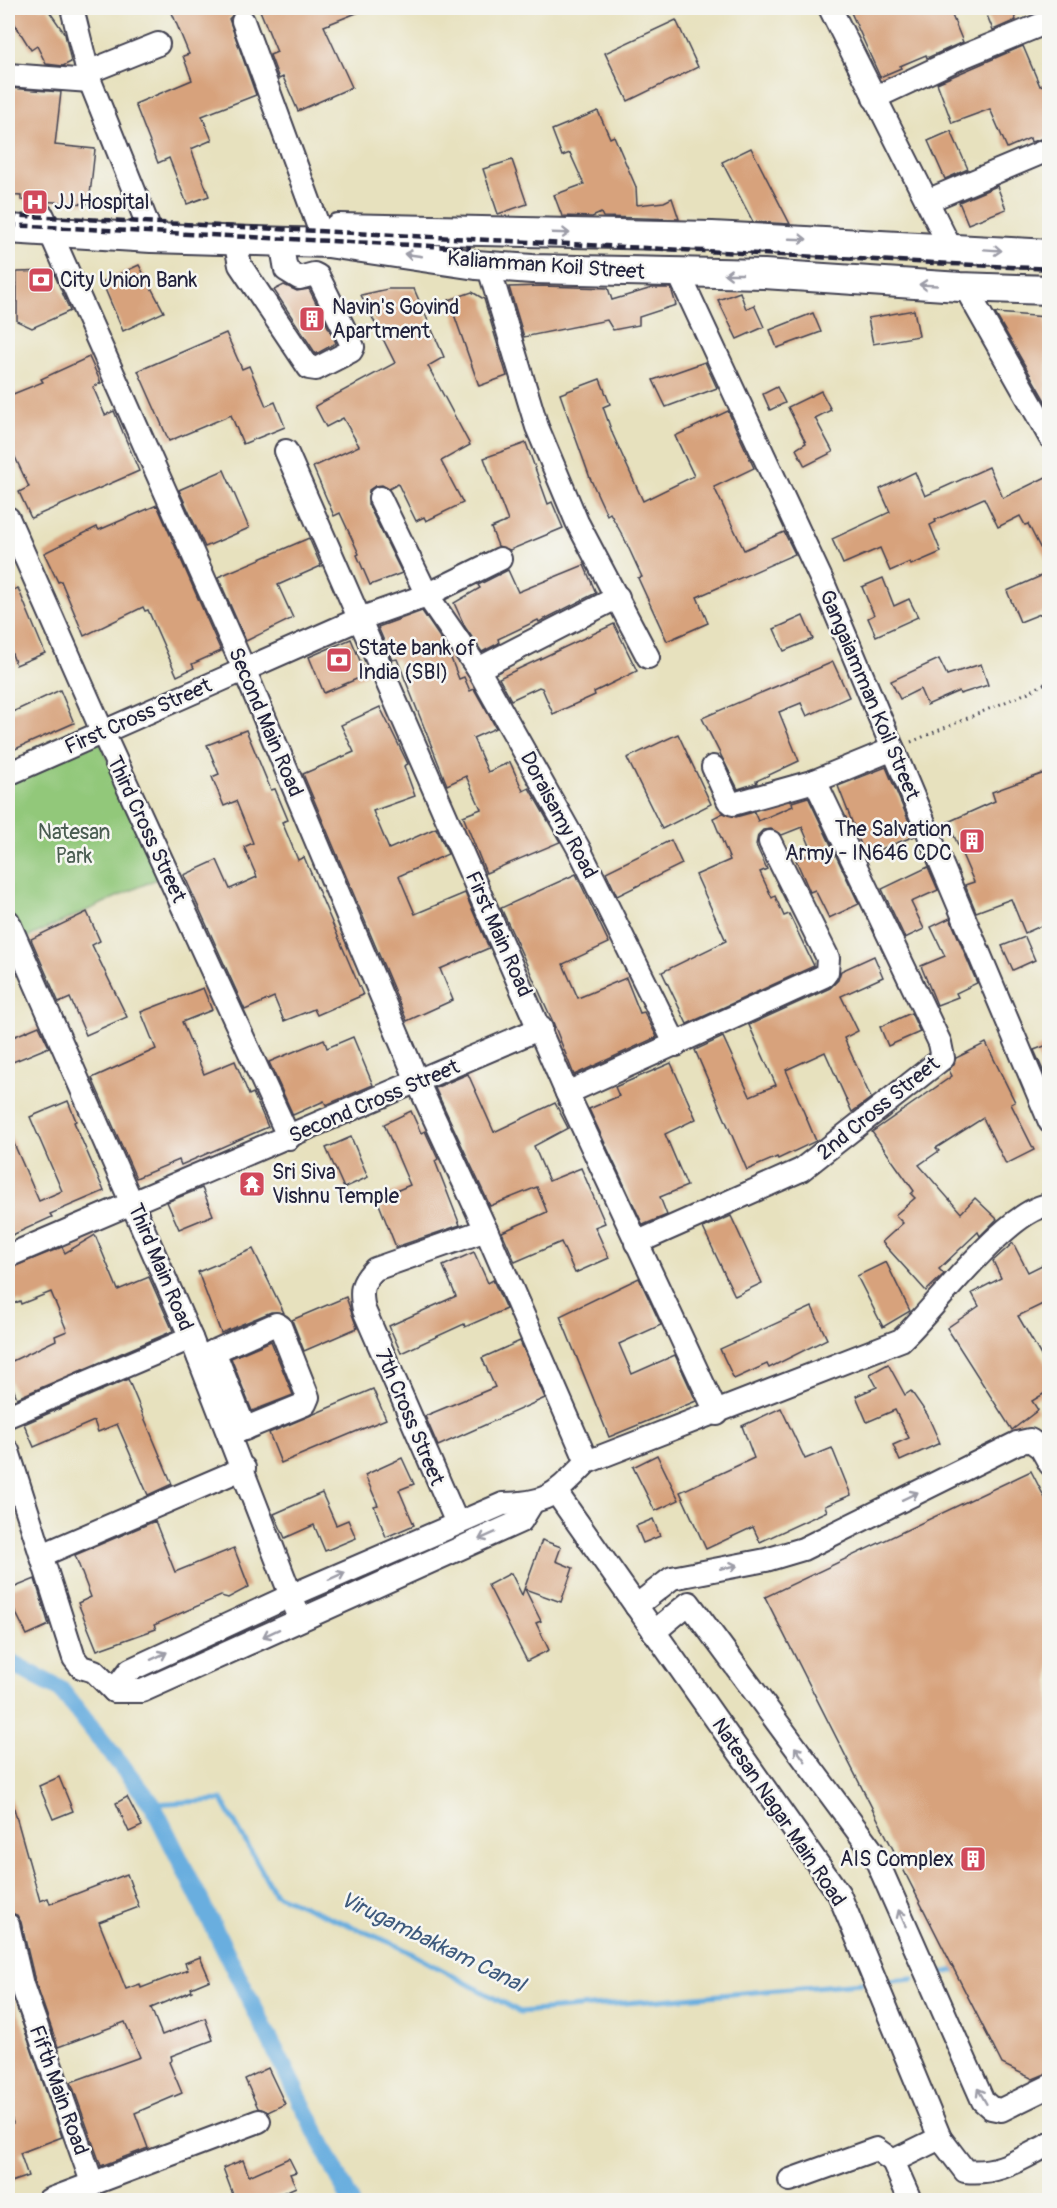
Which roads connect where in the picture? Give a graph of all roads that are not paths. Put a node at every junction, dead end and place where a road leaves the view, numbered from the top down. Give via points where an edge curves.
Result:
1 (72, 8) edge
2 (831, 8) edge
3 (243, 21) dead end
4 (1050, 21) edge
5 (158, 44) dead end
6 (8, 75) edge
7 (89, 76) junction
8 (874, 98) junction
9 (1050, 149) edge
10 (927, 201) junction
11 (8, 214) edge
12 (46, 223) junction
13 (320, 228) junction
14 (8, 229) edge
15 (149, 230) junction
16 (235, 240) junction
17 (281, 241) junction
18 (950, 247) junction
19 (1050, 254) edge
20 (489, 266) junction
21 (679, 274) junction
22 (965, 287) junction
23 (1050, 290) edge
24 (1050, 437) edge
25 (286, 451) dead end
26 (380, 498) dead end
27 (8, 518) edge
28 (500, 559) dead end
29 (427, 595) junction
30 (618, 597) junction
31 (359, 619) junction
32 (648, 657) dead end
33 (244, 669) junction
34 (478, 669) junction
35 (103, 733) junction
36 (893, 749) junction
37 (713, 767) dead end
38 (8, 774) edge
39 (815, 781) junction
40 (770, 842) dead end
41 (8, 921) edge
42 (541, 1028) junction
43 (676, 1046) junction
44 (418, 1083) junction
45 (567, 1093) junction
46 (1050, 1122) edge
47 (289, 1138) junction
48 (134, 1204) junction
49 (1050, 1205) edge
50 (486, 1230) junction
51 (636, 1244) junction
52 (8, 1256) edge
53 (201, 1349) junction
54 (717, 1414) junction
55 (8, 1416) edge
56 (237, 1432) junction
57 (8, 1451) edge
58 (587, 1462) junction
59 (1050, 1464) edge
60 (244, 1468) junction
61 (556, 1492) junction
62 (532, 1503) junction
63 (456, 1523) junction
64 (42, 1556) junction
65 (672, 1578) junction
66 (290, 1596) junction
67 (689, 1603) junction
68 (636, 1606) junction
69 (300, 1619) junction
70 (654, 1632) junction
71 (114, 1691) junction
72 (8, 1925) edge
73 (1050, 2086) edge
74 (259, 2121) dead end
75 (940, 2138) junction
76 (1050, 2144) edge
77 (893, 2161) junction
78 (790, 2180) dead end
79 (93, 2185) junction
80 (49, 2200) edge
81 (910, 2200) edge

1 - 7 street
2 - 8 street
3 - 13 street
4 - 8 street
5 - 7 street
6 - 7 street
7 - 15 street
8 - 10 street
9 - 10 street
10 - 18 street
11 - 12 main road, Kaliamman Koil Street
12 - 14 main road, Kaliamman Koil Street
12 - 15 main road, Kaliamman Koil Street
12 - 33 street, Second Main Road
13 - 15 main road, Kaliamman Koil Street
13 -> 18 main road, Kaliamman Koil Street via 712,236
15 - 16 main road, Kaliamman Koil Street
16 - 17 main road, Kaliamman Koil Street
16 - 17 street via 240,265 309,368 316,369 353,347 318,276 299,278 285,268
20 -> 17 main road, Kaliamman Koil Street via 328,243
18 -> 19 main road, Kaliamman Koil Street
20 - 21 main road, Kaliamman Koil Street
20 - 30 street via 537,427 577,522
22 -> 21 main road, Kaliamman Koil Street via 764,274
21 - 36 street, Gangaiamman Koil Street via 824,585
22 - 23 main road, Kaliamman Koil Street
22 - 24 street
25 - 31 street, First Main Road
26 - 29 street, Doraisamy Road
27 - 35 street, Third Cross Street
28 - 29 street, First Cross Street
29 - 31 street, First Cross Street
29 - 34 street, Doraisamy Road
30 - 32 street
30 - 34 street
31 - 33 street, First Cross Street
31 - 42 street, First Main Road
33 - 35 street, First Cross Street
33 - 44 street, Second Main Road
34 - 43 street, Doraisamy Road via 579,849
35 - 38 street, First Cross Street
35 - 47 street, Third Cross Street
36 - 39 street
36 - 46 street, Gangaiamman Koil Street
37 - 39 street via 732,804
39 - 51 street, 2nd Cross Street via 940,1043 943,1058 801,1170
40 - 43 street via 828,958 827,972 816,981
41 - 48 street, Third Main Road
42 - 44 street, Second Cross Street
42 - 45 street, First Main Road
43 - 45 street
44 - 47 street, Second Cross Street
44 - 50 street, Second Main Road
45 - 51 street, First Main Road
47 - 48 street, Second Cross Street
48 - 52 street, Second Cross Street
48 - 53 street, Third Main Road
49 - 54 street via 1043,1205 1013,1224 971,1262 901,1340
50 - 58 street, Second Main Road
50 - 63 street, 7th Cross Street via 375,1269 362,1281 360,1294
51 - 54 street, First Main Road
53 - 55 street
53 - 56 street, Third Main Road
53 - 56 street via 280,1326 308,1401
54 - 58 street
56 - 60 street, Third Main Road
57 - 64 street
58 - 61 street
65 -> 59 street via 803,1549 1017,1443 1030,1440 1041,1448
60 - 64 street
60 - 66 street, Third Main Road
61 - 62 street
61 - 68 street, Natesan Nagar Main Road
62 - 63 street via 503,1504
62 -> 69 street via 521,1521
66 -> 63 street
64 - 71 street via 74,1658
65 - 67 street
65 - 68 street
66 - 69 street, Third Main Road
71 -> 66 street via 130,1670
67 - 70 street
73 -> 67 street via 1001,2110 983,2101 873,1852
68 - 70 street, Natesan Nagar Main Road
69 -> 71 street via 142,1691
70 - 75 street, Natesan Nagar Main Road via 839,1894
72 - 79 street, Fifth Main Road via 22,1985
74 - 79 street
75 - 76 street, Natesan Nagar Main Road via 965,2171 985,2173 1004,2168
75 - 77 street
77 - 78 street via 876,2149
77 - 81 street
79 - 80 street

